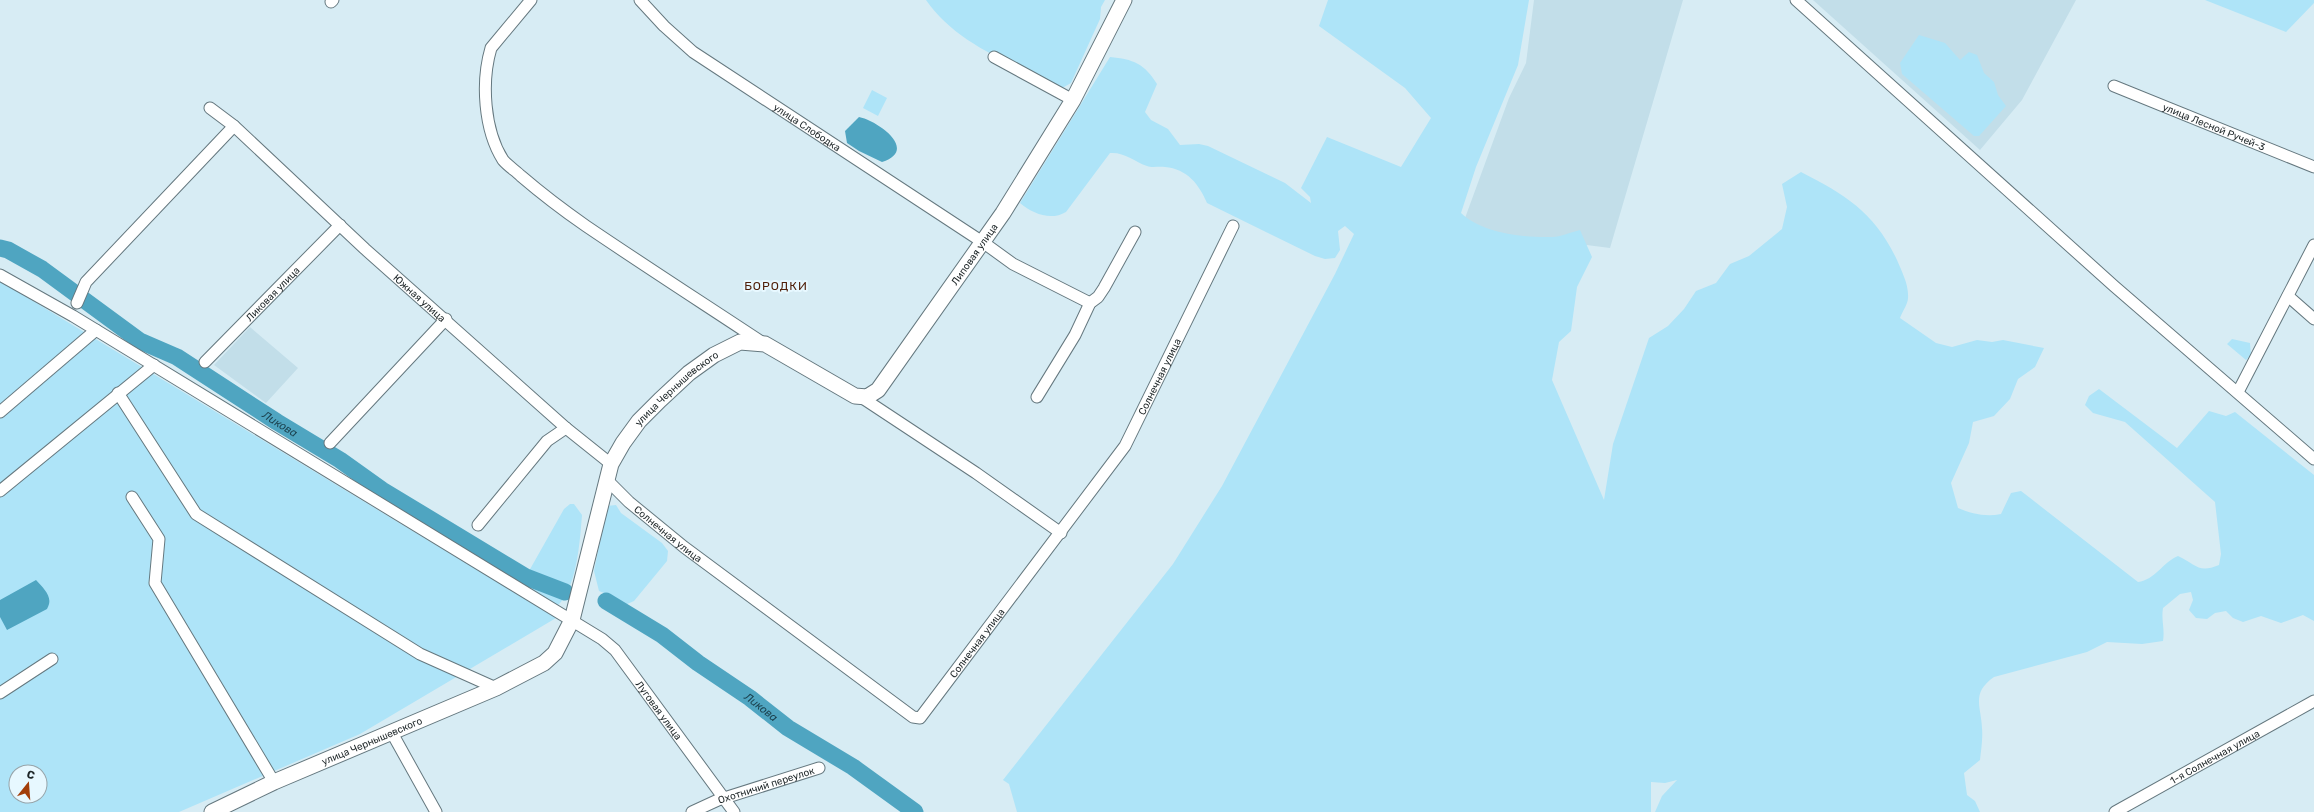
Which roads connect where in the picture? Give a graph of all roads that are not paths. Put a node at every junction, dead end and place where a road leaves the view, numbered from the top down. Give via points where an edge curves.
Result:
1 (531, 0) edge
2 (640, 0) edge
3 (1124, 0) edge
4 (1796, 0) edge
5 (994, 57) dead end
6 (2114, 86) dead end
7 (1073, 100) junction
8 (210, 108) dead end
9 (234, 126) junction
10 (2314, 167) edge
11 (340, 225) junction
12 (1233, 226) dead end
13 (1135, 232) dead end
14 (984, 243) junction
15 (2314, 245) edge
16 (0, 276) edge
17 (2288, 296) junction
18 (1090, 302) junction
19 (76, 304) dead end
20 (446, 319) junction
21 (2314, 319) edge
22 (96, 330) junction
23 (766, 344) junction
24 (205, 362) dead end
25 (154, 365) junction
26 (2238, 392) junction
27 (118, 393) junction
28 (861, 397) junction
29 (1037, 397) dead end
30 (0, 412) edge
31 (566, 428) junction
32 (330, 443) dead end
33 (2314, 459) edge
34 (609, 470) junction
35 (0, 491) edge
36 (132, 498) dead end
37 (478, 525) dead end
38 (1061, 533) junction
39 (572, 620) junction
40 (52, 659) dead end
41 (496, 688) junction
42 (0, 693) edge
43 (2314, 701) edge
44 (392, 733) junction
45 (819, 768) dead end
46 (274, 782) junction
47 (726, 799) junction
48 (212, 812) edge
49 (436, 812) edge
50 (692, 812) edge
51 (734, 812) edge
52 (2115, 812) edge

1 - 23 street via 491,48 488,57 487,99 490,130 494,144 504,161 553,203 679,290
2 - 14 street, улица Слободка via 693,52
3 - 7 street, Липовая улица
4 - 26 street via 2114,286
5 - 7 street
6 - 10 street, улица Лесной Ручей-3
7 - 14 street, Липовая улица
8 - 9 street, Южная улица
9 - 11 street, Южная улица
9 - 19 street via 86,282
11 - 20 street, Южная улица
11 - 24 street, Ликовая улица
12 - 38 street, Солнечная улица via 1125,446
13 - 18 street via 1104,288 1098,297
14 - 18 street, улица Слободка via 1013,264
14 - 28 street, Липовая улица via 885,382 872,394
15 - 17 street
16 - 22 street, Луговая улица
17 - 21 street
17 - 26 street
18 - 29 street via 1075,335
20 - 31 street, Южная улица
20 - 32 street
22 - 25 street, Луговая улица
22 - 30 street
23 - 28 street via 846,392
23 - 34 street, улица Чернышевского via 740,342 714,355 689,373 639,421 623,442
25 - 27 street
25 - 39 street, Луговая улица
26 - 33 street
27 - 35 street
27 - 41 street via 196,514 420,654
28 - 38 street
31 - 34 street, Южная улица
31 - 37 street via 547,441
34 - 38 street, Солнечная улица via 629,502 684,547 917,718 923,716
34 - 39 street, улица Чернышевского
36 - 46 street via 159,539 155,583
39 - 41 street, улица Чернышевского via 555,654 531,671
39 - 47 street, Луговая улица via 615,650
40 - 42 street
41 - 44 street, улица Чернышевского
43 - 52 street, 1-я Солнечная улица
44 - 46 street, улица Чернышевского
44 - 49 street
45 - 47 street, Охотничий переулок
46 - 48 street, улица Чернышевского
47 - 50 street, Охотничий переулок
47 - 51 street, Луговая улица

